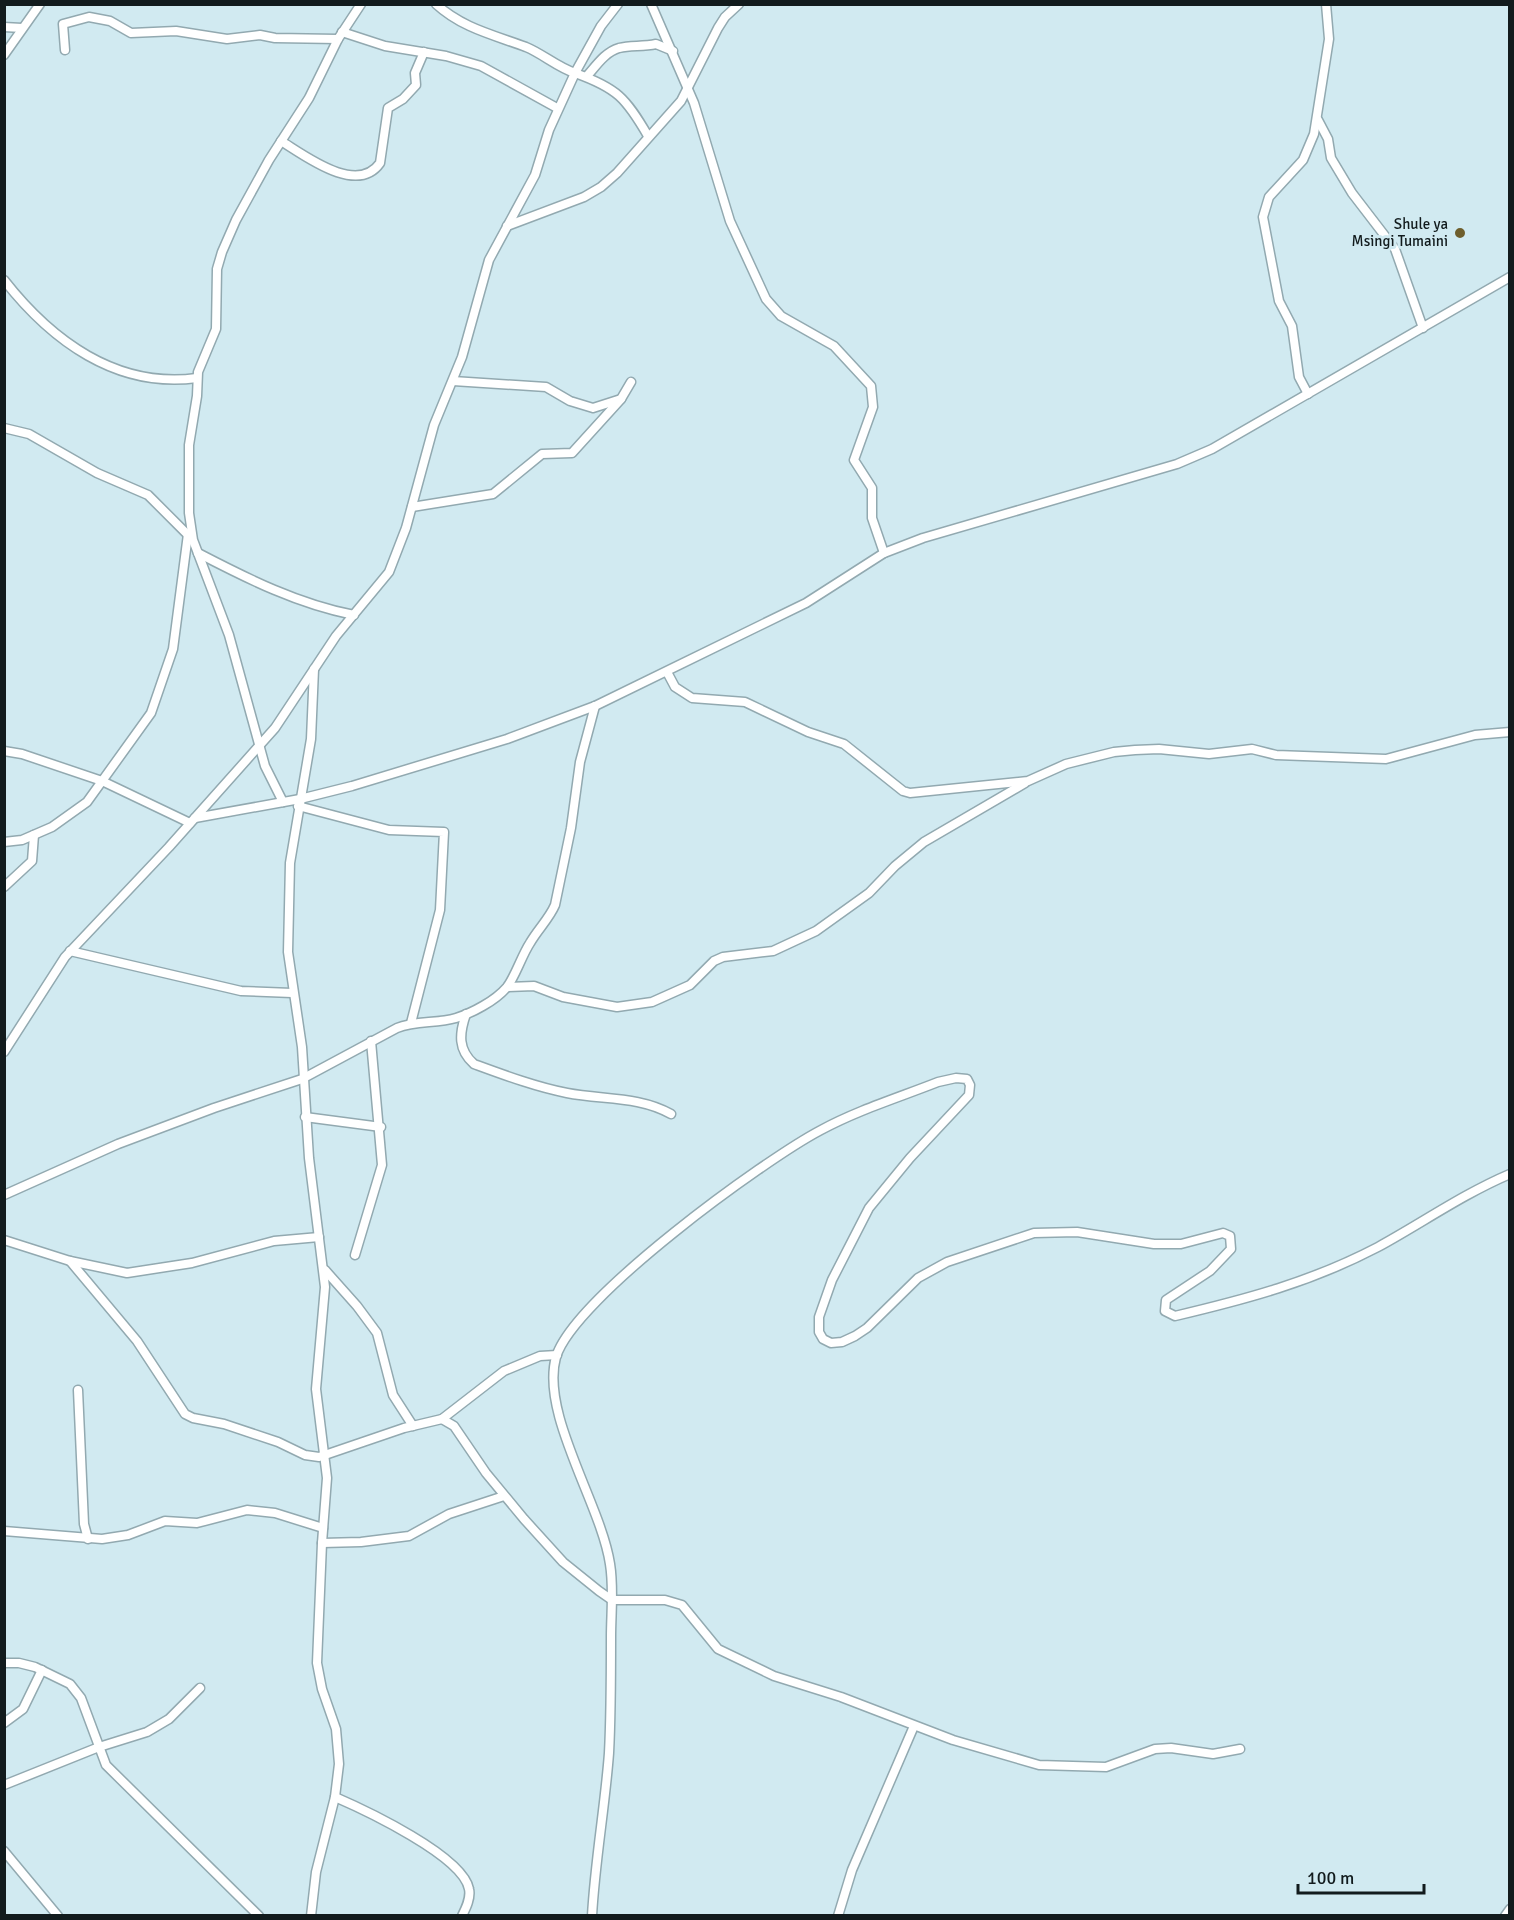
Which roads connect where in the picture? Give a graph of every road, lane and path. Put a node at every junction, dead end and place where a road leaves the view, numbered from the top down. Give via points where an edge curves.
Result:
1 (40, 4) edge
2 (361, 4) edge
3 (436, 4) edge
4 (618, 4) edge
5 (651, 4) edge
6 (739, 4) edge
7 (1326, 4) edge
8 (4, 27) edge
9 (22, 28) junction
10 (340, 35) junction
11 (65, 50) dead end
12 (673, 51) junction
13 (424, 52) junction
14 (4, 55) edge
15 (575, 73) junction
16 (587, 76) junction
17 (688, 89) junction
18 (557, 108) junction
19 (1318, 120) junction
20 (648, 136) junction
21 (281, 141) junction
22 (507, 225) junction
23 (1509, 277) edge
24 (4, 280) edge
25 (1423, 328) junction
26 (197, 378) junction
27 (453, 381) junction
28 (631, 382) dead end
29 (1308, 394) junction
30 (621, 399) junction
31 (4, 428) edge
32 (412, 507) junction
33 (190, 537) junction
34 (198, 553) junction
35 (884, 553) junction
36 (354, 615) junction
37 (314, 669) junction
38 (667, 672) junction
39 (595, 706) junction
40 (1509, 732) edge
41 (259, 746) junction
42 (4, 751) edge
43 (102, 781) junction
44 (1028, 781) junction
45 (284, 802) junction
46 (299, 803) junction
47 (192, 821) junction
48 (34, 835) junction
49 (4, 842) edge
50 (4, 887) edge
51 (70, 951) junction
52 (507, 987) junction
53 (292, 993) junction
54 (466, 1014) junction
55 (411, 1023) junction
56 (371, 1041) junction
57 (4, 1052) edge
58 (302, 1079) junction
59 (671, 1114) dead end
60 (305, 1117) junction
61 (381, 1127) junction
62 (1509, 1174) edge
63 (4, 1195) edge
64 (320, 1237) junction
65 (4, 1240) edge
66 (355, 1255) dead end
67 (70, 1261) junction
68 (324, 1270) junction
69 (557, 1355) junction
70 (78, 1390) dead end
71 (442, 1419) junction
72 (413, 1426) junction
73 (326, 1456) junction
74 (504, 1496) junction
75 (323, 1528) junction
76 (4, 1531) edge
77 (88, 1539) junction
78 (321, 1543) junction
79 (612, 1600) junction
80 (4, 1663) edge
81 (42, 1670) junction
82 (200, 1688) dead end
83 (4, 1723) edge
84 (914, 1726) junction
85 (99, 1747) junction
86 (1240, 1749) dead end
87 (4, 1785) edge
88 (335, 1797) junction
89 (4, 1851) edge
90 (4, 1860) edge
91 (14, 1864) junction
92 (1509, 1909) edge
93 (58, 1916) edge
94 (259, 1916) edge
95 (311, 1916) edge
96 (462, 1916) edge
97 (592, 1916) edge
98 (838, 1916) edge
99 (1506, 1916) edge

1 - 9 street
2 - 10 street
3 - 15 street via 460,23 528,48
4 - 15 street
5 - 12 street
6 - 17 street via 718,28
7 - 19 street via 1329,39
8 - 9 street
9 - 14 street
10 - 11 street via 227,39 176,32 131,33 110,21 89,17 63,24
10 - 13 street
10 - 21 street via 309,98
12 - 16 street via 656,44 616,49
12 - 17 street
13 - 18 street via 481,66
13 - 21 street via 415,73 416,85 388,108 380,163 366,175 358,177 331,170
15 - 16 street
15 - 18 street
16 - 20 street via 614,90 630,106
17 - 20 street via 675,109
17 - 35 street via 726,210 766,299 781,316 834,346 871,386 873,407 854,460 870,483 872,518
18 - 22 street via 535,175
19 - 25 street via 1328,139 1331,158 1395,249
19 - 29 street via 1303,160 1269,197 1263,217 1279,301 1292,326 1301,384
20 - 22 street via 601,187
21 - 26 street via 222,252 217,269 216,329
22 - 27 street via 482,278
23 - 25 street
24 - 26 street via 45,326 92,360 143,375 177,380
25 - 29 street
26 - 33 street via 187,472
27 - 30 street via 546,387 576,404 593,408
27 - 32 street via 431,433
28 - 30 street
29 - 35 street via 1178,464 923,538
30 - 32 street via 572,453 542,454 493,494
31 - 33 street via 29,435 148,495
32 - 36 street via 389,572
33 - 34 street
33 - 43 street via 173,649 155,704
34 - 36 street via 286,595
34 - 41 street via 237,660
35 - 38 street via 806,603
36 - 37 street
37 - 41 street
37 - 46 street via 311,739
38 - 39 street
38 - 44 street via 675,687 692,698 745,702 808,732 844,744 910,793
39 - 46 street via 507,739
39 - 52 street via 580,762 555,905 524,952
40 - 44 street via 1475,735 1386,759 1276,754 1252,749 1209,754 1159,749 1124,751 1066,764
41 - 45 street
41 - 47 street
42 - 43 street
43 - 47 street
43 - 48 street via 77,810
44 - 52 street via 924,842 869,893 809,935 773,951 723,957 690,985 652,1002 617,1007 563,998 534,986
45 - 46 street
45 - 47 street
46 - 53 street via 290,863 288,966
46 - 55 street via 389,830 444,832 440,910
47 - 51 street
48 - 49 street
48 - 50 street via 32,861
51 - 53 street via 240,992
51 - 57 street
52 - 54 street
53 - 58 street via 302,1047
54 - 55 street
54 - 59 street via 460,1038 467,1058 474,1064 567,1093 654,1104
55 - 56 street
56 - 58 street
56 - 61 street
58 - 60 street
58 - 63 street via 118,1144
60 - 61 street
60 - 64 street
61 - 66 street via 381,1170
62 - 69 street via 1329,1270 1227,1304 1175,1316 1165,1311 1164,1305 1232,1249 1230,1236 1223,1233 1181,1244 1154,1244 1056,1230 1001,1242 947,1262 918,1278 861,1332 831,1343 819,1332 819,1317 832,1280 869,1208 969,1095 967,1079 956,1078 825,1128 770,1159 617,1282 580,1320
64 - 67 street via 274,1240 192,1263 138,1273
64 - 68 street
65 - 67 street
67 - 73 street via 137,1341 185,1414 284,1444 305,1455
68 - 72 street via 377,1333 393,1395
68 - 73 street via 325,1305 316,1389
69 - 71 street via 540,1356 504,1371
69 - 79 street via 555,1396 564,1432 606,1545
70 - 77 street
71 - 72 street
71 - 74 street via 459,1431
72 - 73 street
73 - 75 street
74 - 78 street via 449,1514 409,1536
74 - 79 street via 563,1562
75 - 77 street via 275,1513 247,1510 197,1523 165,1521 116,1538
75 - 78 street
76 - 77 street
78 - 88 street via 317,1663 338,1737
79 - 84 street via 674,1602 688,1610 709,1641 729,1655 792,1684 841,1697
79 - 97 street via 608,1754
80 - 81 street
81 - 83 street via 23,1709
81 - 85 street via 64,1679 78,1693
82 - 85 street via 159,1725
84 - 86 street via 1023,1761 1057,1767 1106,1767 1155,1749 1213,1754
84 - 98 street via 852,1870
85 - 87 street
85 - 94 street via 106,1765
88 - 95 street via 316,1872
88 - 96 street via 384,1819 454,1865 469,1889
89 - 91 street
90 - 91 street
91 - 93 street
92 - 99 street

